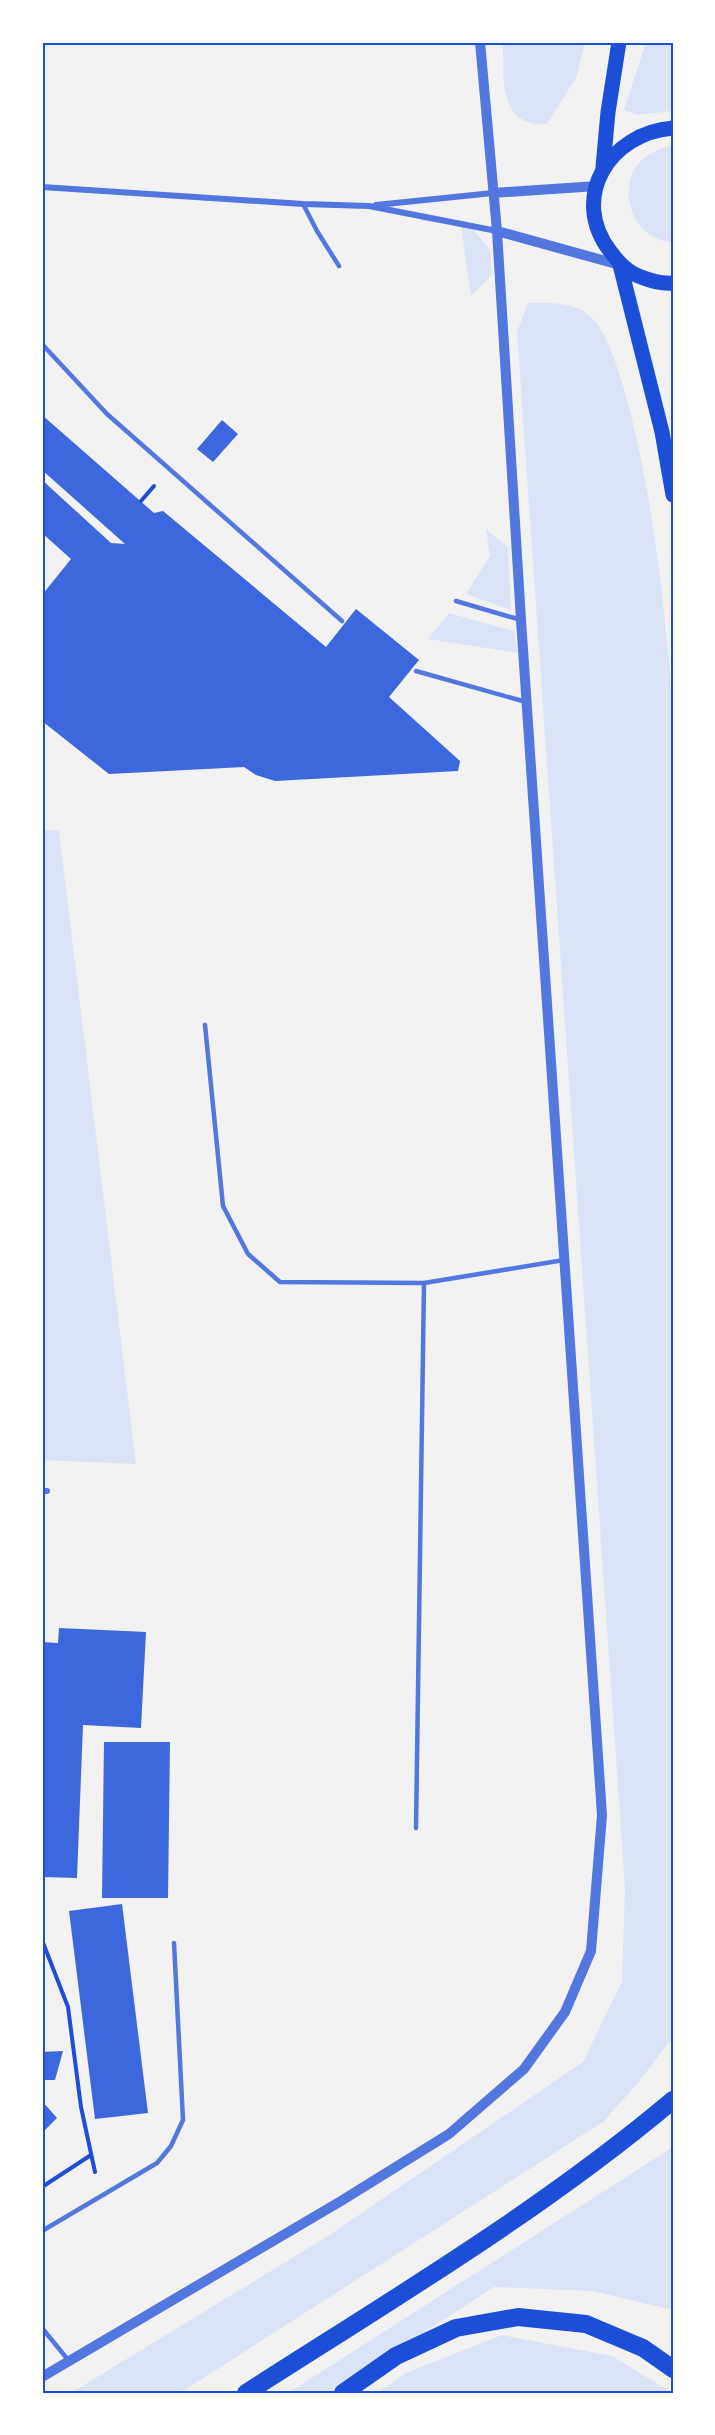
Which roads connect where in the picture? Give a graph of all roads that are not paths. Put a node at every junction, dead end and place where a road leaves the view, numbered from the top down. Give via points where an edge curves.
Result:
1 (480, 42) edge
2 (619, 42) edge
3 (673, 128) edge
4 (603, 170) junction
5 (597, 186) junction
6 (42, 187) edge
7 (493, 193) junction
8 (303, 204) junction
9 (369, 206) junction
10 (497, 231) junction
11 (620, 265) junction
12 (339, 266) dead end
13 (673, 283) edge
14 (42, 344) edge
15 (673, 495) edge
16 (456, 601) dead end
17 (520, 620) junction
18 (342, 621) dead end
19 (417, 671) dead end
20 (526, 702) junction
21 (205, 1025) dead end
22 (564, 1260) junction
23 (424, 1283) junction
24 (416, 1828) dead end
25 (174, 1942) dead end
26 (673, 2100) edge
27 (42, 2231) edge
28 (42, 2328) edge
29 (69, 2361) junction
30 (673, 2369) edge
31 (42, 2377) edge
32 (246, 2393) edge
33 (343, 2393) edge

1 - 7 street
2 - 4 main road
3 - 4 main road via 631,139
4 - 5 main road
5 - 7 street
5 - 11 main road via 596,227
6 - 8 street
7 - 9 street
7 - 10 street
8 - 9 street
8 - 12 lane
9 - 10 street
10 - 11 street
10 - 17 street
11 - 13 main road via 651,280
11 - 15 main road via 662,432
14 - 18 lane via 107,414
16 - 17 lane
17 - 20 street
19 - 20 lane
20 - 22 street
21 - 23 lane via 223,1206 248,1254 280,1282
22 - 23 lane
22 - 29 street via 602,1815 591,1951 565,2012 524,2069 449,2134
23 - 24 lane
25 - 27 lane via 183,2120 171,2146 157,2163
26 - 32 highway via 519,2216
28 - 29 lane
29 - 31 street
30 - 33 highway via 643,2348 586,2324 518,2317 456,2328 396,2356

